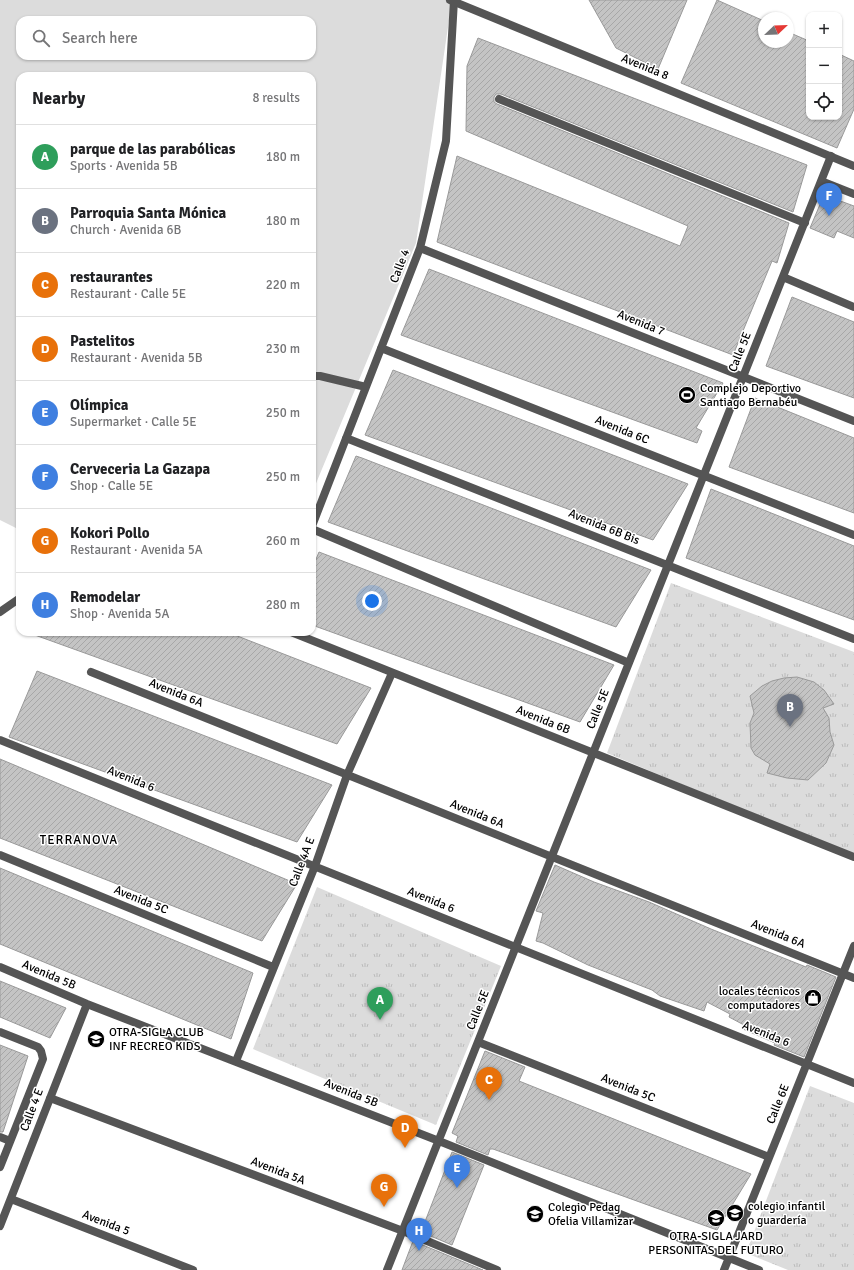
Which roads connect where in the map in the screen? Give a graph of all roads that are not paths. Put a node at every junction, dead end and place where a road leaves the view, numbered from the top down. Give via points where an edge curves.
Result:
1 (452, 1) edge
2 (499, 99) dead end
3 (831, 156) junction
4 (854, 166) edge
5 (821, 181) junction
6 (854, 194) edge
7 (805, 223) junction
8 (420, 248) junction
9 (783, 277) junction
10 (854, 307) edge
11 (381, 348) junction
12 (316, 376) edge
13 (743, 377) junction
14 (366, 387) junction
15 (854, 421) edge
16 (346, 438) junction
17 (704, 476) junction
18 (316, 516) edge
19 (316, 531) edge
20 (854, 535) edge
21 (668, 566) junction
22 (16, 601) edge
23 (0, 612) edge
24 (300, 636) edge
25 (854, 639) edge
26 (629, 663) junction
27 (91, 672) dead end
28 (392, 673) junction
29 (0, 740) edge
30 (593, 753) junction
31 (347, 775) junction
32 (0, 855) edge
33 (552, 857) junction
34 (854, 857) edge
35 (315, 866) junction
36 (854, 946) edge
37 (516, 947) junction
38 (0, 967) edge
39 (273, 967) junction
40 (843, 973) junction
41 (854, 978) edge
42 (87, 1004) junction
43 (0, 1032) edge
44 (478, 1042) junction
45 (236, 1061) junction
46 (806, 1064) junction
47 (854, 1083) edge
48 (50, 1098) junction
49 (0, 1137) edge
50 (10, 1141) junction
51 (439, 1141) junction
52 (769, 1157) junction
53 (0, 1167) edge
54 (10, 1199) junction
55 (0, 1226) edge
56 (403, 1231) junction
57 (729, 1258) junction
58 (193, 1270) edge
59 (387, 1270) edge
60 (497, 1270) edge
61 (724, 1270) edge
62 (759, 1270) edge

1 - 3 street, Avenida 8
1 - 8 street, Calle 4 via 446,141
2 - 7 street
3 - 4 street, Avenida 8
3 - 5 street, Calle 5E
5 - 6 street
5 - 7 street, Calle 5E
7 - 9 street, Calle 5E
8 - 11 street, Calle 4
8 - 13 street, Avenida 7
9 - 10 street
9 - 13 street, Calle 5E
11 - 14 street, Calle 4
11 - 17 street, Avenida 6C
12 - 14 street
13 - 15 street, Avenida 7
13 - 17 street, Calle 5E
14 - 16 street, Calle 4
16 - 18 street, Calle 4
16 - 21 street, Avenida 6B Bis
17 - 20 street, Avenida 6C
17 - 21 street, Calle 5E
19 - 26 street
21 - 25 street, Avenida 6B Bis
21 - 26 street, Calle 5E
22 - 23 street
24 - 28 street, Avenida 6B
26 - 30 street, Calle 5E
27 - 31 street, Avenida 6A
28 - 30 street, Avenida 6B
28 - 31 street, Calle 4A E
29 - 35 street, Avenida 6
30 - 33 street, Calle 5E
30 - 34 street, Avenida 6B
31 - 33 street, Avenida 6A
31 - 35 street, Calle 4A E
32 - 39 street, Avenida 5C
33 - 37 street, Calle 5E
33 - 40 street, Avenida 6A
35 - 37 street, Avenida 6
35 - 39 street, Calle 4A E
36 - 40 street, Calle 6E
37 - 44 street, Calle 5E
37 - 46 street, Avenida 6
38 - 42 street, Avenida 5B
39 - 45 street, Calle 4A E
40 - 41 street, Avenida 6A
40 - 46 street, Calle 6E
42 - 45 street, Avenida 5B
42 - 48 street, Calle 4 E
43 - 50 street via 38,1047 43,1059
44 - 51 street, Calle 5E
44 - 52 street, Avenida 5C
45 - 51 street, Avenida 5B
46 - 47 street, Avenida 6
46 - 52 street, Calle 6E
48 - 54 street, Calle 4 E
48 - 56 street, Avenida 5A
49 - 50 street
50 - 53 street
51 - 56 street, Calle 5E
51 - 57 street, Avenida 5B
52 - 57 street, Calle 6E
54 - 55 street, Calle 4 E
54 - 58 street, Avenida 5
56 - 59 street, Calle 5E
56 - 60 street, Avenida 5A
57 - 61 street, Calle 6E
57 - 62 street, Avenida 5B

